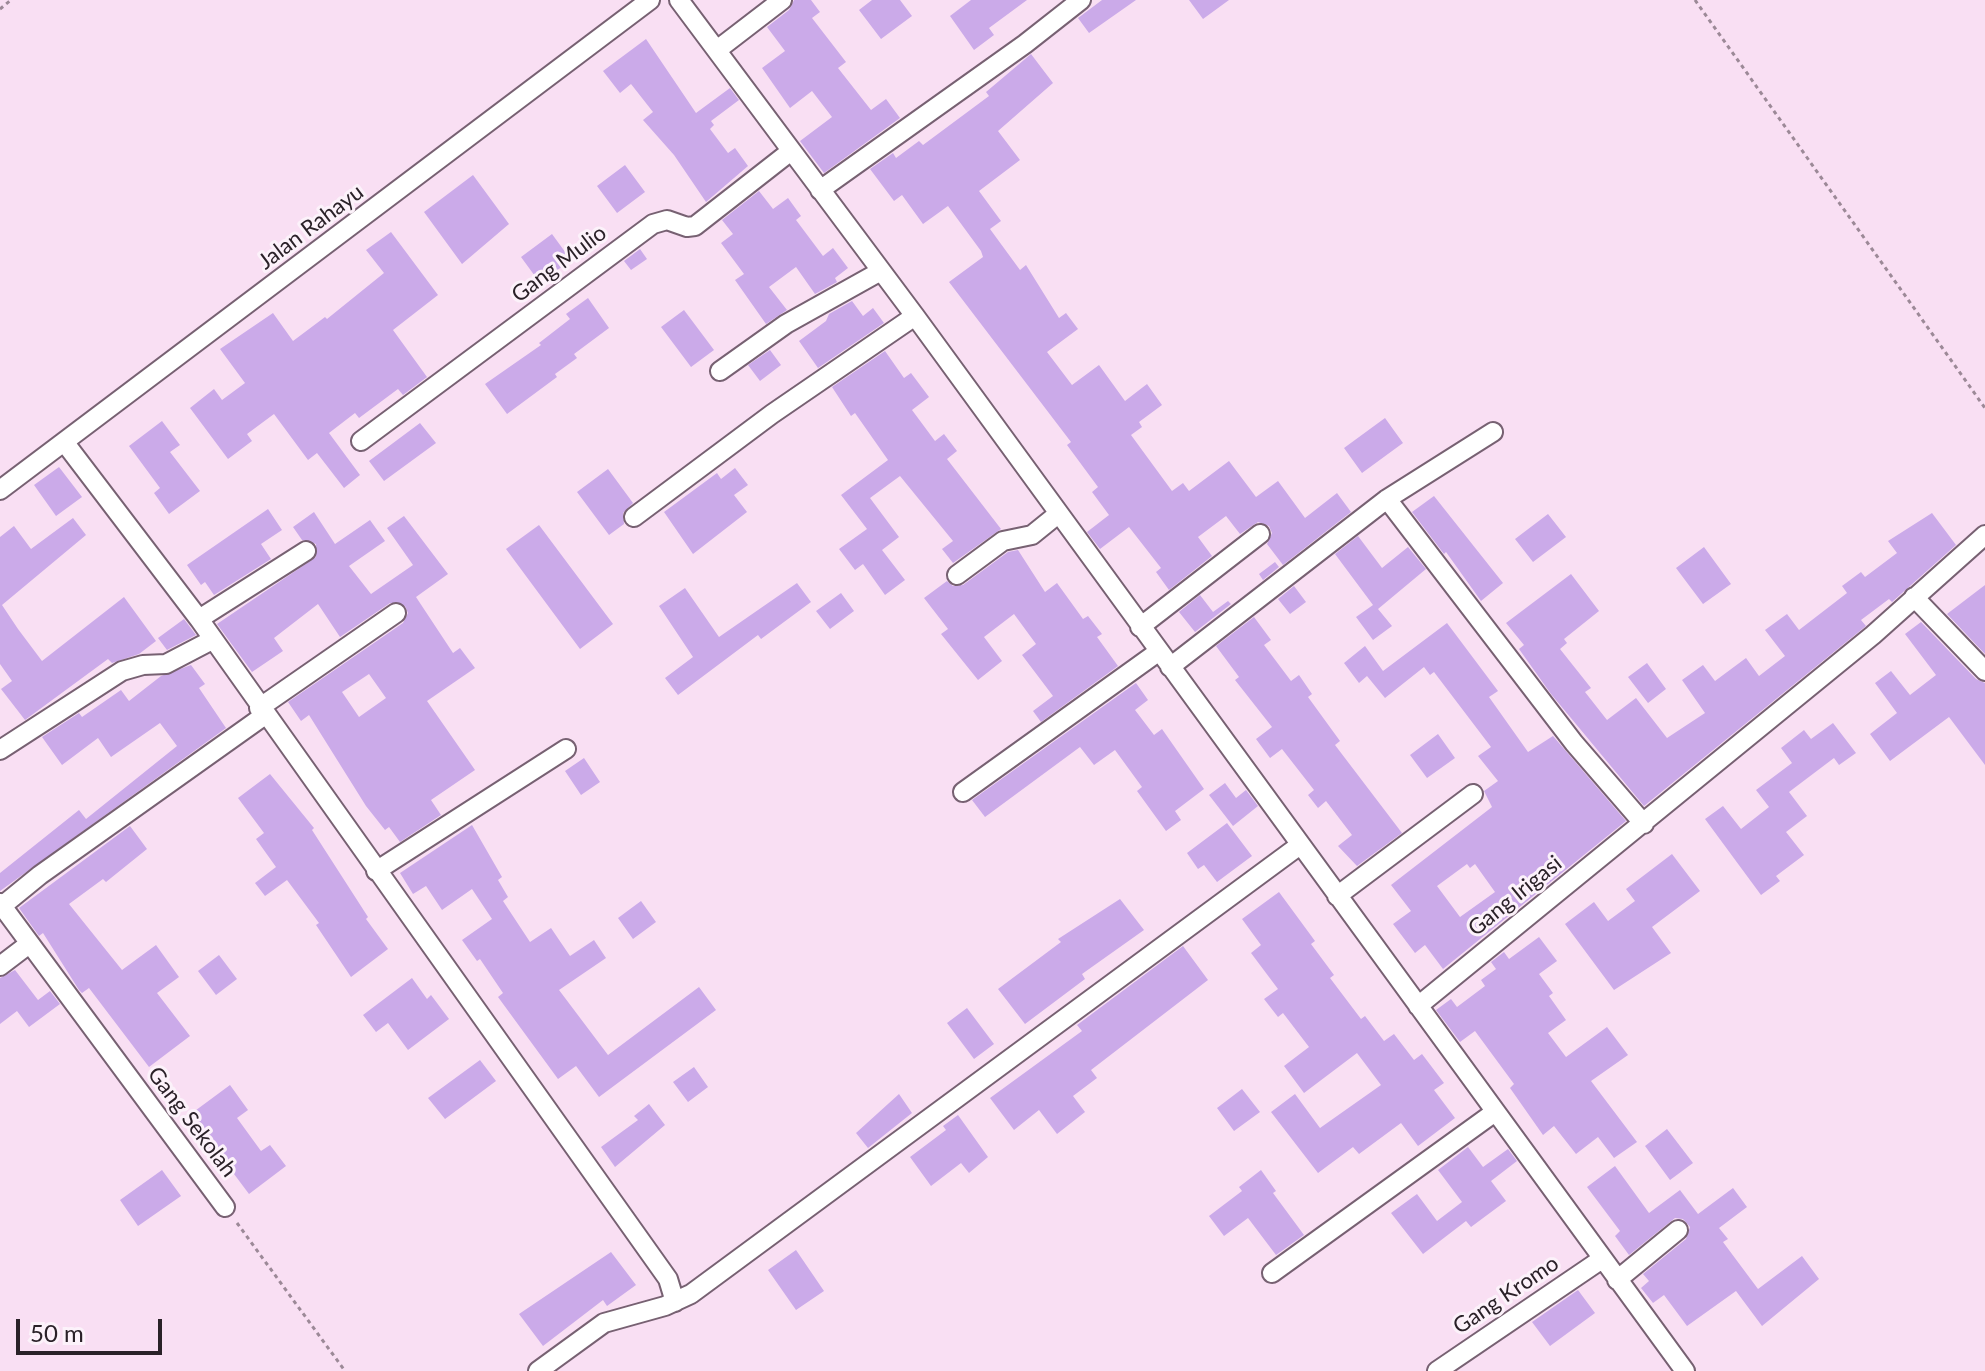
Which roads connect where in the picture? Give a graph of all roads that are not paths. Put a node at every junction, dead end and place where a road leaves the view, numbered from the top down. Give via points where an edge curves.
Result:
1 (650, 0) edge
2 (679, 0) edge
3 (782, 0) edge
4 (1081, 0) edge
5 (717, 50) junction
6 (791, 151) junction
7 (820, 190) junction
8 (881, 271) junction
9 (915, 316) junction
10 (720, 371) dead end
11 (1493, 432) dead end
12 (361, 441) dead end
13 (65, 443) junction
14 (0, 490) edge
15 (1387, 499) junction
16 (1058, 514) junction
17 (634, 517) dead end
18 (1260, 534) dead end
19 (1985, 535) edge
20 (306, 551) dead end
21 (957, 575) dead end
22 (1914, 597) junction
23 (396, 613) dead end
24 (199, 619) junction
25 (1140, 627) junction
26 (212, 640) junction
27 (1164, 660) junction
28 (1985, 671) edge
29 (262, 712) junction
30 (566, 749) dead end
31 (0, 750) edge
32 (963, 792) dead end
33 (1473, 794) dead end
34 (1644, 824) junction
35 (1300, 845) junction
36 (376, 871) junction
37 (1337, 896) junction
38 (1, 904) edge
39 (29, 944) junction
40 (0, 966) edge
41 (1418, 1006) junction
42 (1495, 1112) junction
43 (225, 1207) road end
44 (1678, 1230) dead end
45 (1602, 1259) junction
46 (1272, 1273) dead end
47 (1617, 1280) junction
48 (675, 1302) junction
49 (538, 1371) edge
50 (1437, 1371) edge
51 (1685, 1371) edge

1 - 13 street, Jalan Rahayu
2 - 5 street
3 - 5 street
4 - 7 street
5 - 6 street
6 - 7 street
6 - 12 street, Gang Mulio via 695,226 667,220 653,224
7 - 8 street
8 - 9 street
8 - 10 street via 786,324
9 - 16 street
9 - 17 street
11 - 15 street
13 - 14 street, Jalan Rahayu
13 - 24 street
15 - 27 street
15 - 34 street via 1574,743
16 - 21 street via 1032,535 1003,541
16 - 25 street
18 - 25 street
19 - 22 street, Gang Irigasi
20 - 24 street
22 - 28 street
22 - 34 street, Gang Irigasi
23 - 29 street
24 - 26 street
25 - 27 street
26 - 29 street
26 - 31 street via 166,664 122,671
27 - 32 street
27 - 35 street
29 - 36 street
29 - 38 street
30 - 36 street
33 - 37 street
34 - 41 street, Gang Irigasi
35 - 37 street
35 - 48 street
36 - 48 street via 668,1279
37 - 41 street
38 - 39 street, Gang Sekolah
39 - 40 street
39 - 43 street, Gang Sekolah
41 - 42 street
42 - 45 street
42 - 46 street
44 - 47 street
45 - 47 street
45 - 50 street, Gang Kromo
47 - 51 street
48 - 49 street via 604,1323

